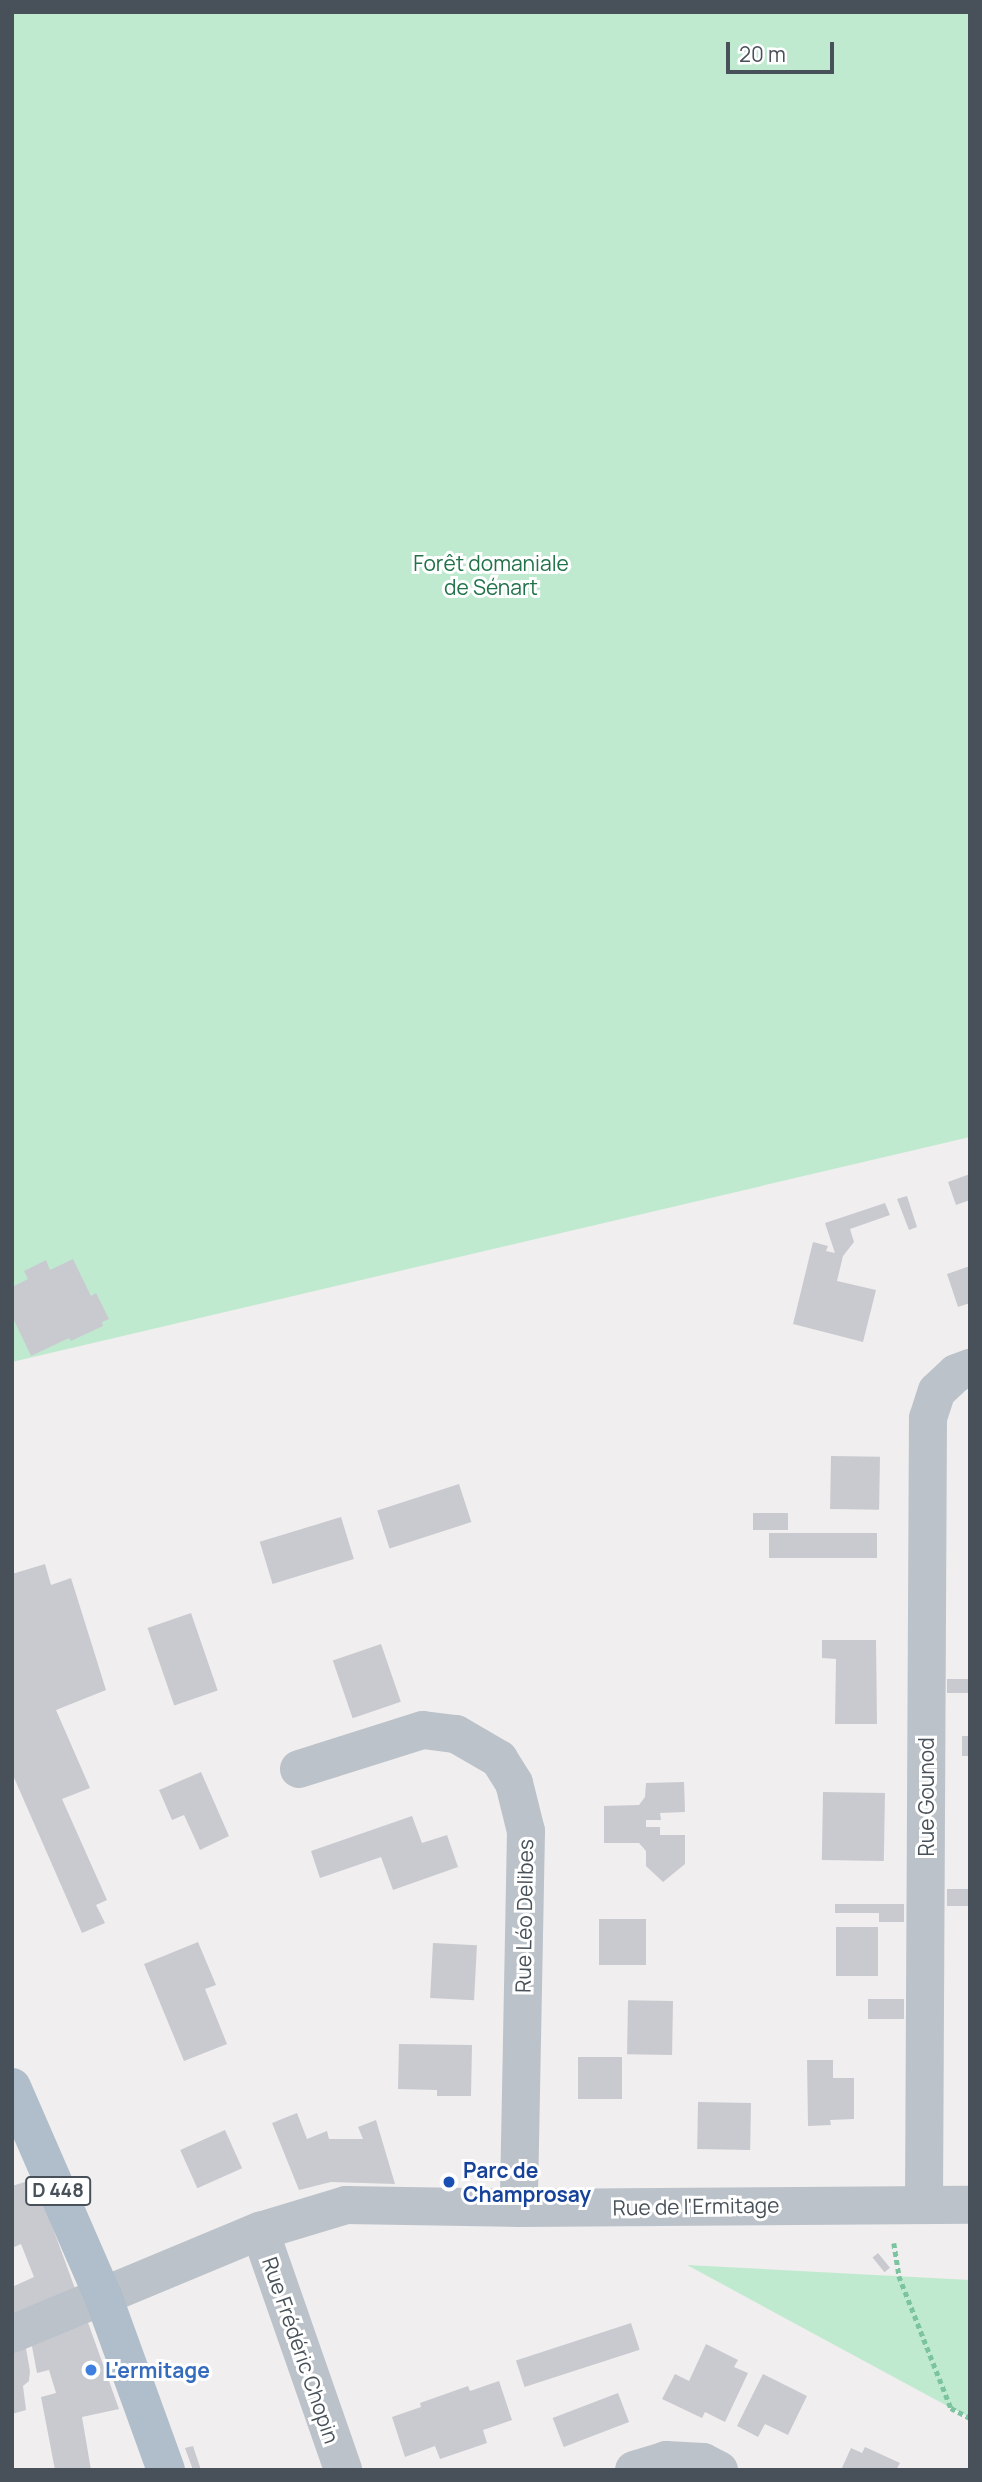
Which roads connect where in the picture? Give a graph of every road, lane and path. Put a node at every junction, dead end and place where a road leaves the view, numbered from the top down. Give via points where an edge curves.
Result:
1 (970, 1368) edge
2 (299, 1769) dead end
3 (12, 2087) edge
4 (906, 2204) junction
5 (970, 2206) edge
6 (519, 2208) junction
7 (260, 2231) junction
8 (103, 2296) junction
9 (12, 2334) edge
10 (970, 2418) edge
11 (166, 2470) edge
12 (343, 2470) edge
13 (634, 2470) edge
14 (719, 2470) edge

1 - 4 street, Rue Gounod via 956,1373 937,1391 929,1418
2 - 6 street, Rue Léo Delibes via 423,1730 456,1734 499,1759 514,1783 526,1831
3 - 8 main road, D 448
4 - 5 street, Rue de l'Ermitage
4 - 6 street, Rue de l'Ermitage
4 - 10 path via 899,2276 951,2408
6 - 7 street, Rue de l'Ermitage via 346,2205
7 - 8 street, Rue de l'Ermitage
7 - 12 street, Rue Frédéric Chopin
8 - 9 street, Rue de l'Ermitage
8 - 11 main road, D 448
13 - 14 street via 666,2460 703,2462

